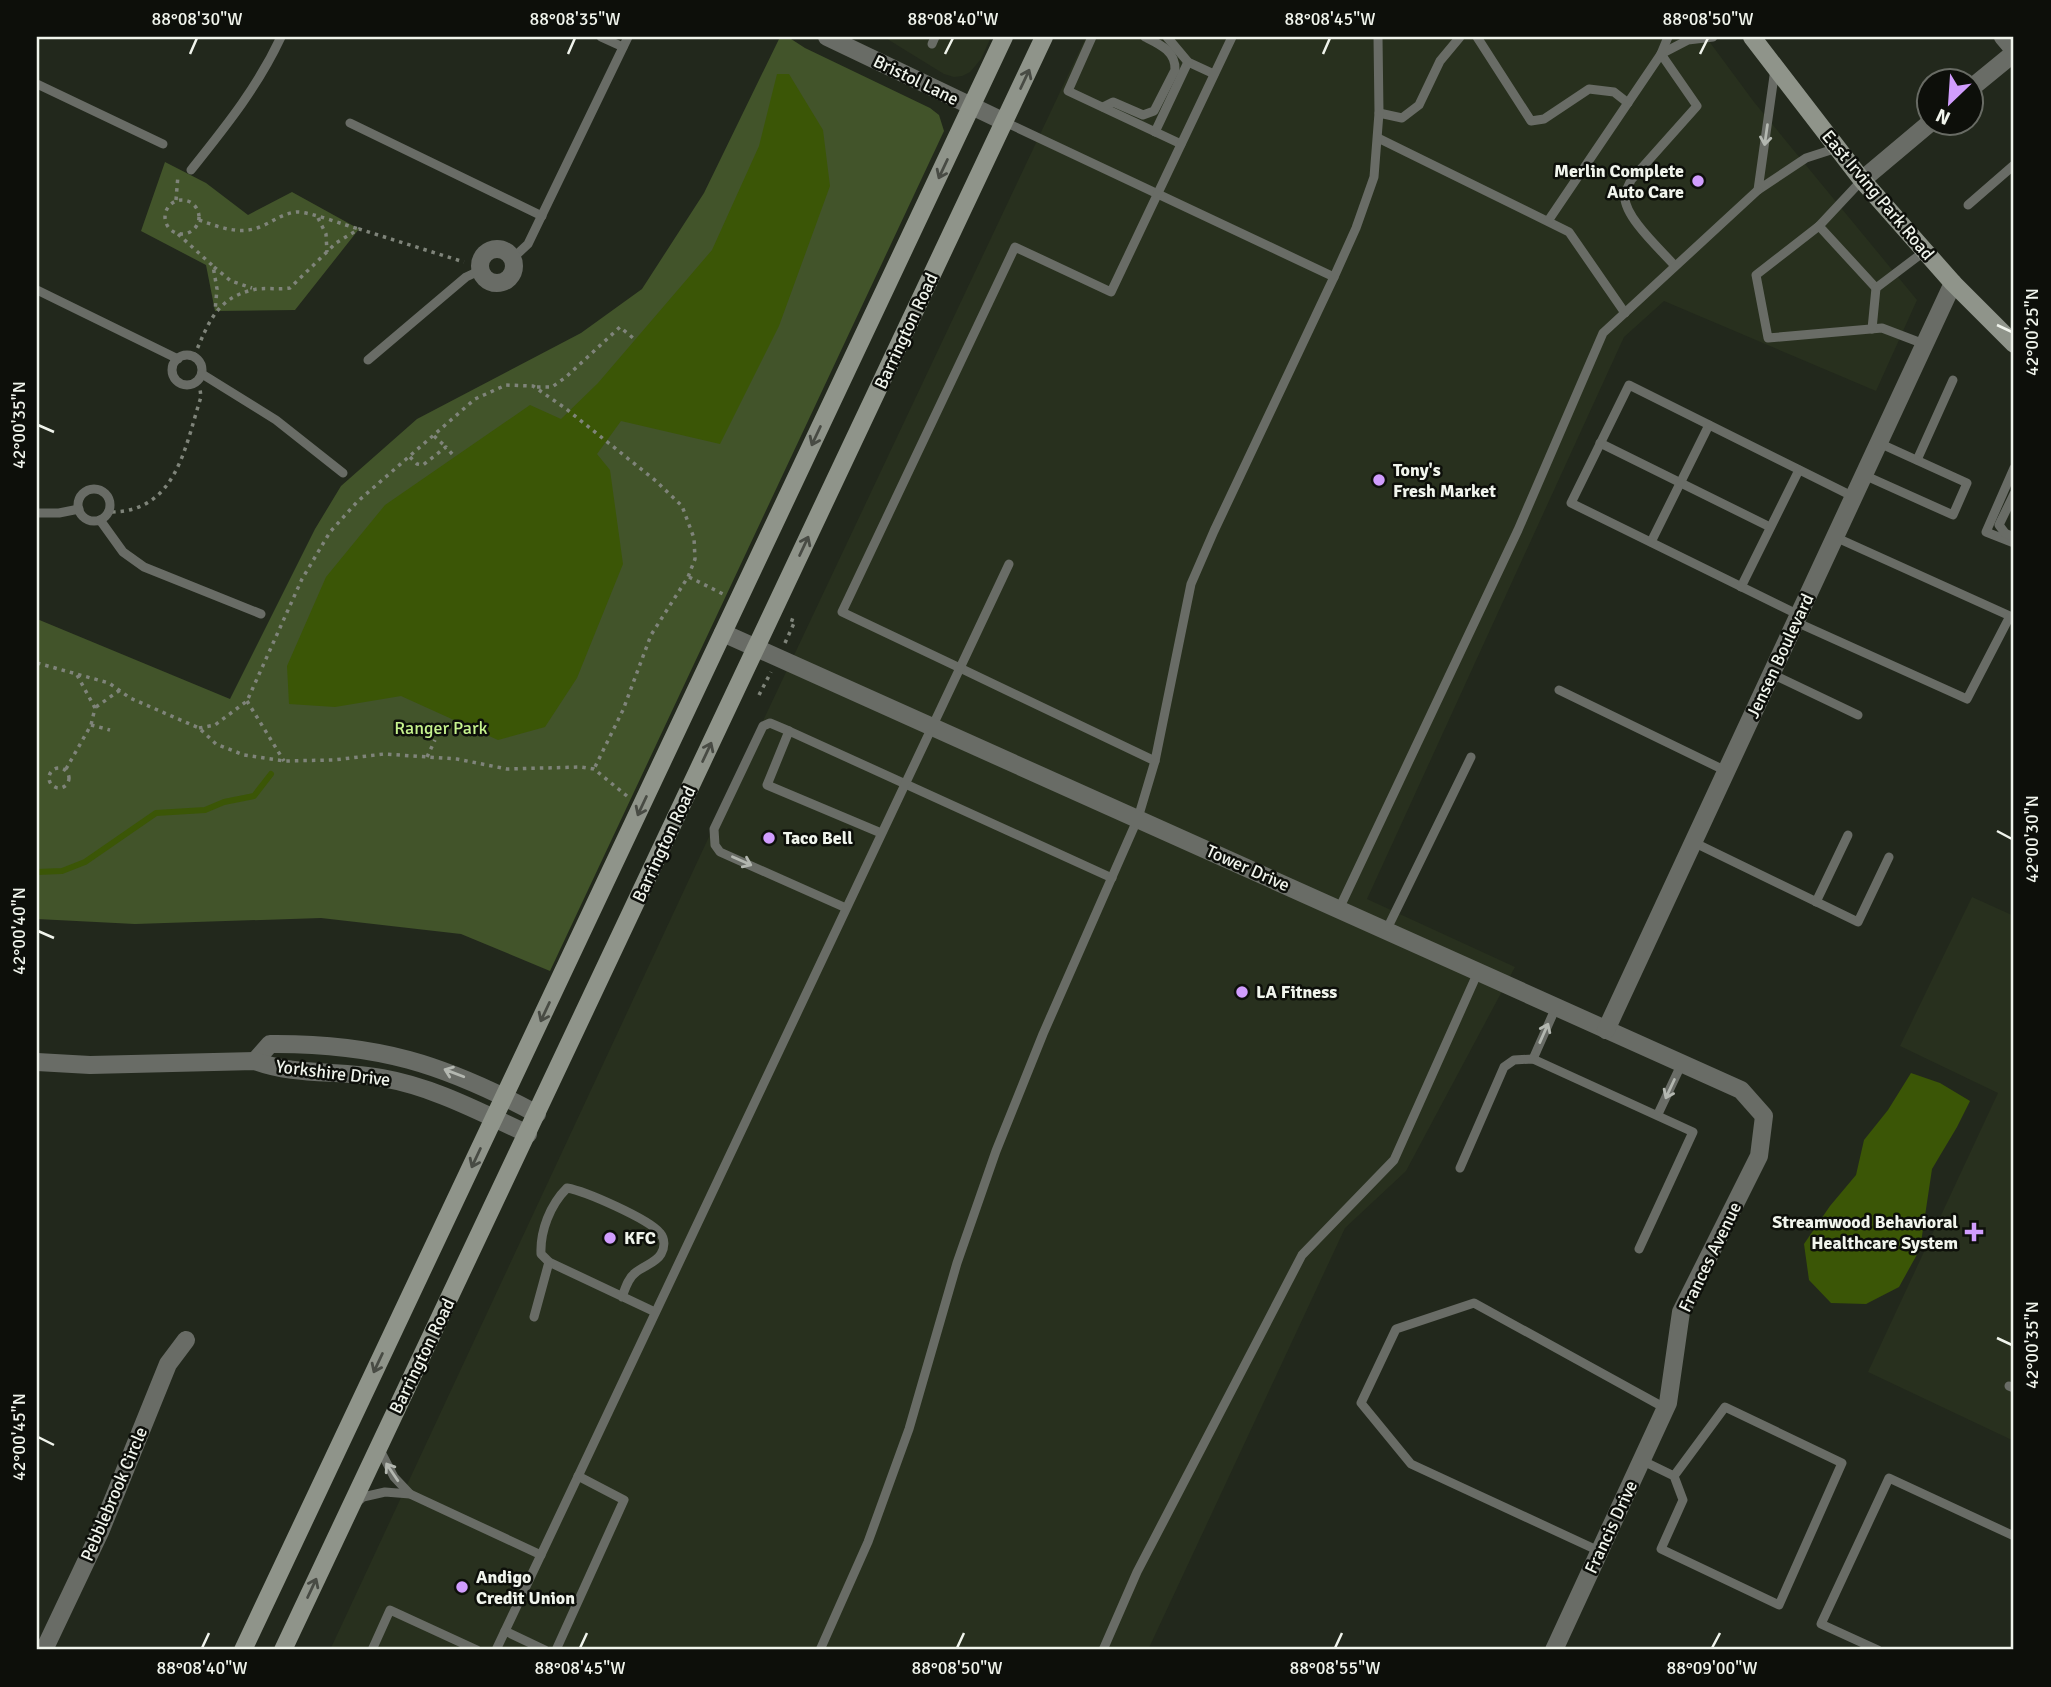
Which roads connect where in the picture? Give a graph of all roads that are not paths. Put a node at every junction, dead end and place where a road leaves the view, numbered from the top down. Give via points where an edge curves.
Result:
1 (281, 37) edge
2 (601, 37) edge
3 (628, 37) edge
4 (827, 37) edge
5 (1004, 37) edge
6 (1045, 37) edge
7 (1092, 37) edge
8 (1144, 37) edge
9 (1167, 37) edge
10 (1232, 37) edge
11 (1378, 37) edge
12 (1460, 37) edge
13 (1477, 37) edge
14 (1668, 37) edge
15 (1713, 37) edge
16 (1752, 37) edge
17 (2003, 37) edge
18 (623, 47) junction
19 (2014, 51) edge
20 (1661, 54) junction
21 (1188, 62) junction
22 (1775, 67) junction
23 (1214, 74) junction
24 (1984, 77) edge
25 (37, 84) edge
26 (1628, 103) junction
27 (972, 107) junction
28 (1102, 107) junction
29 (1379, 113) junction
30 (1005, 122) junction
31 (350, 123) dead end
32 (1155, 132) junction
33 (1914, 136) edge
34 (1378, 138) junction
35 (163, 144) road end
36 (1181, 144) junction
37 (1837, 148) junction
38 (2014, 166) edge
39 (191, 170) dead end
40 (1862, 180) junction
41 (1758, 190) junction
42 (1158, 194) junction
43 (1968, 205) dead end
44 (542, 216) junction
45 (1548, 220) junction
46 (1819, 226) junction
47 (1925, 251) junction
48 (513, 258) junction
49 (473, 266) junction
50 (1675, 267) junction
51 (1334, 277) junction
52 (1953, 283) junction
53 (1877, 288) junction
54 (37, 290) edge
55 (1625, 313) junction
56 (1872, 329) junction
57 (1924, 344) junction
58 (2014, 344) edge
59 (178, 359) junction
60 (368, 360) dead end
61 (201, 377) junction
62 (1953, 380) dead end
63 (1709, 425) junction
64 (1600, 443) junction
65 (1879, 443) junction
66 (1917, 460) junction
67 (1799, 470) junction
68 (343, 473) dead end
69 (2013, 474) edge
70 (1864, 475) junction
71 (1681, 483) junction
72 (2014, 494) edge
73 (1854, 497) junction
74 (79, 509) junction
75 (37, 513) edge
76 (100, 520) junction
77 (1770, 527) junction
78 (1835, 537) junction
79 (2014, 537) edge
80 (1651, 542) junction
81 (2014, 543) edge
82 (1009, 564) dead end
83 (1741, 587) junction
84 (261, 614) dead end
85 (1797, 618) junction
86 (723, 633) junction
87 (756, 648) junction
88 (960, 668) junction
89 (1772, 674) junction
90 (1559, 690) dead end
91 (1858, 715) dead end
92 (932, 725) junction
93 (789, 732) junction
94 (1471, 757) dead end
95 (1155, 761) junction
96 (1726, 771) junction
97 (905, 782) junction
98 (1138, 818) junction
99 (881, 834) junction
100 (1848, 835) dead end
101 (1693, 842) junction
102 (1889, 857) dead end
103 (1112, 878) junction
104 (1816, 902) junction
105 (846, 908) junction
106 (1339, 909) junction
107 (1386, 930) junction
108 (1478, 972) junction
109 (1556, 1007) junction
110 (1606, 1030) junction
111 (1533, 1059) junction
112 (255, 1061) junction
113 (37, 1062) edge
114 (1682, 1063) junction
115 (505, 1096) junction
116 (537, 1114) junction
117 (1658, 1114) junction
118 (1764, 1116) joint
119 (494, 1119) junction
120 (528, 1135) junction
121 (1460, 1168) dead end
122 (1639, 1249) dead end
123 (549, 1262) junction
124 (622, 1297) junction
125 (656, 1312) junction
126 (534, 1317) dead end
127 (186, 1340) dead end
128 (1666, 1406) junction
129 (379, 1446) junction
130 (1641, 1461) junction
131 (578, 1476) junction
132 (1674, 1476) junction
133 (410, 1494) junction
134 (349, 1508) junction
135 (2014, 1536) edge
136 (1600, 1551) junction
137 (541, 1555) junction
138 (505, 1631) junction
139 (44, 1650) edge
140 (243, 1650) edge
141 (283, 1650) edge
142 (372, 1650) edge
143 (477, 1650) edge
144 (496, 1650) edge
145 (545, 1650) edge
146 (556, 1650) edge
147 (820, 1650) edge
148 (1102, 1650) edge
149 (1554, 1650) edge
150 (1878, 1650) edge

1 - 39 lane via 227,128
2 - 18 lane
3 - 18 lane
4 - 27 street, Bristol Lane
5 - 27 main road, Barrington Road
30 -> 6 main road, Barrington Road
7 - 28 lane via 1068,91
8 - 28 lane via 1166,48 1175,63 1154,111 1143,115 1113,102
9 - 21 lane
10 - 23 lane
11 - 29 lane
12 - 29 lane via 1440,61 1419,105 1402,118
13 - 26 lane via 1531,121 1544,119 1588,89 1614,92
14 - 20 lane
15 - 20 lane via 1688,40
16 - 22 main road, East Irving Park Road
17 - 19 street
18 - 44 lane
19 - 24 street
20 - 26 lane
20 - 50 lane via 1697,106 1631,180 1625,195 1634,219
21 - 23 lane
21 - 32 lane
22 - 37 main road, East Irving Park Road
22 -> 41 lane
23 - 36 lane
25 - 35 lane
26 - 45 lane
27 - 30 street, Bristol Lane
27 -> 86 main road, Barrington Road
28 - 32 lane
29 - 34 lane
30 - 42 lane
87 -> 30 main road, Barrington Road
31 - 44 lane
32 - 36 lane
33 - 40 street
34 - 45 lane
34 - 51 lane via 1374,177
36 - 42 lane
37 - 40 main road, East Irving Park Road
37 - 41 lane via 1806,158
38 - 43 lane
40 - 46 lane
40 - 47 main road, East Irving Park Road
41 - 50 lane
42 - 51 lane
42 - 88 lane via 1111,292 1015,247 842,612
44 - 48 lane via 528,244
45 - 55 lane via 1569,232
46 - 53 lane
46 - 56 lane via 1756,275 1768,338
47 - 52 main road, East Irving Park Road
47 - 53 lane
48 - 49 street via 495,249
48 - 49 street via 513,272 503,282 489,281
49 - 60 lane via 466,277
50 - 55 lane
51 - 95 lane via 1191,584
52 - 57 street, Jensen Boulevard
52 - 58 main road, East Irving Park Road
53 - 56 lane
54 - 59 lane
55 - 106 lane via 1603,333 1518,530
56 - 57 lane via 1882,328
57 - 65 street, Jensen Boulevard
59 - 61 lane via 194,356 202,365
59 - 61 lane via 172,372 176,380 189,386
61 - 68 lane via 276,420
62 - 66 lane
63 - 64 lane via 1629,386
63 - 67 lane
63 - 71 lane
64 - 71 lane
64 - 80 lane via 1571,503
65 - 66 lane
65 - 70 street, Jensen Boulevard
66 - 70 lane via 1967,483 1953,515
67 - 73 lane
67 - 77 lane
69 - 81 lane via 1986,532
70 - 73 street, Jensen Boulevard
71 - 77 lane
71 - 80 lane
72 - 79 lane via 1999,525
73 - 78 street, Jensen Boulevard
74 - 75 lane
74 - 76 lane via 85,518
74 - 76 lane via 83,494 97,489 109,499 108,512
76 - 84 lane via 123,552 144,567
77 - 83 lane
78 - 85 street, Jensen Boulevard
78 - 85 lane via 2010,616 1967,699
80 - 83 lane
82 - 88 lane
83 - 85 lane
85 - 89 street, Jensen Boulevard
86 - 87 street, Tower Drive
86 -> 115 main road, Barrington Road
87 - 92 street, Tower Drive
116 -> 87 main road, Barrington Road
88 - 92 lane
88 - 95 lane
89 - 91 lane
89 - 96 street, Jensen Boulevard
90 - 96 lane
92 - 97 lane
92 - 98 street, Tower Drive
93 - 97 lane
93 - 99 lane via 767,785
93 -> 105 lane via 769,723 762,726 714,829 715,845 720,852
94 - 107 lane
95 - 98 lane
96 - 101 street, Jensen Boulevard
97 - 99 lane
97 - 103 lane
98 - 103 lane
98 - 106 street, Tower Drive
99 - 105 lane
100 - 104 lane
101 - 104 lane
101 - 110 street, Jensen Boulevard
102 - 104 lane via 1858,922
103 - 147 lane via 996,1152 957,1262 909,1429 868,1542
105 - 125 lane
106 - 107 street, Tower Drive
107 - 108 street, Tower Drive
108 - 109 street, Tower Drive
108 - 148 lane via 1394,1160 1302,1255 1137,1572
109 - 110 street, Tower Drive
111 -> 109 lane
110 - 114 street, Tower Drive
111 - 117 lane
111 - 121 lane via 1514,1060 1504,1068
112 - 113 street, Yorkshire Drive
115 -> 112 street, Yorkshire Drive via 449,1071 376,1051 270,1044
112 - 119 street, Yorkshire Drive via 274,1068 344,1072 414,1084
114 -> 117 lane
114 - 118 street, Tower Drive via 1741,1090
115 - 116 street, Yorkshire Drive
115 - 119 main road, Barrington Road
116 - 120 main road, Barrington Road
117 - 122 lane via 1693,1132
118 - 128 street, Frances Avenue via 1759,1156 1681,1312
119 - 120 street, Yorkshire Drive
119 -> 140 main road, Barrington Road
120 - 129 main road, Barrington Road
123 - 124 lane
123 - 124 lane via 541,1254 541,1234 567,1188 625,1212 660,1233 664,1243 657,1259 632,1274
123 - 126 lane
124 - 125 lane
125 - 131 lane
127 - 139 street, Pebblebrook Circle via 168,1364 100,1532
128 - 130 street, Francis Drive
128 - 136 lane via 1474,1303 1396,1329 1361,1403 1411,1464
133 -> 129 lane
129 - 134 main road, Barrington Road
130 - 132 lane
130 - 136 street, Francis Drive
131 - 137 lane
131 - 146 lane via 624,1500
132 - 132 lane via 1683,1500 1661,1549 1779,1605 1842,1463 1725,1407
133 - 134 lane via 377,1493
133 - 137 lane
141 -> 134 main road, Barrington Road
135 - 150 lane via 1889,1478 1821,1624
136 - 149 street, Francis Drive
137 - 138 lane
138 - 144 lane
138 - 145 lane
142 - 143 lane via 390,1610

